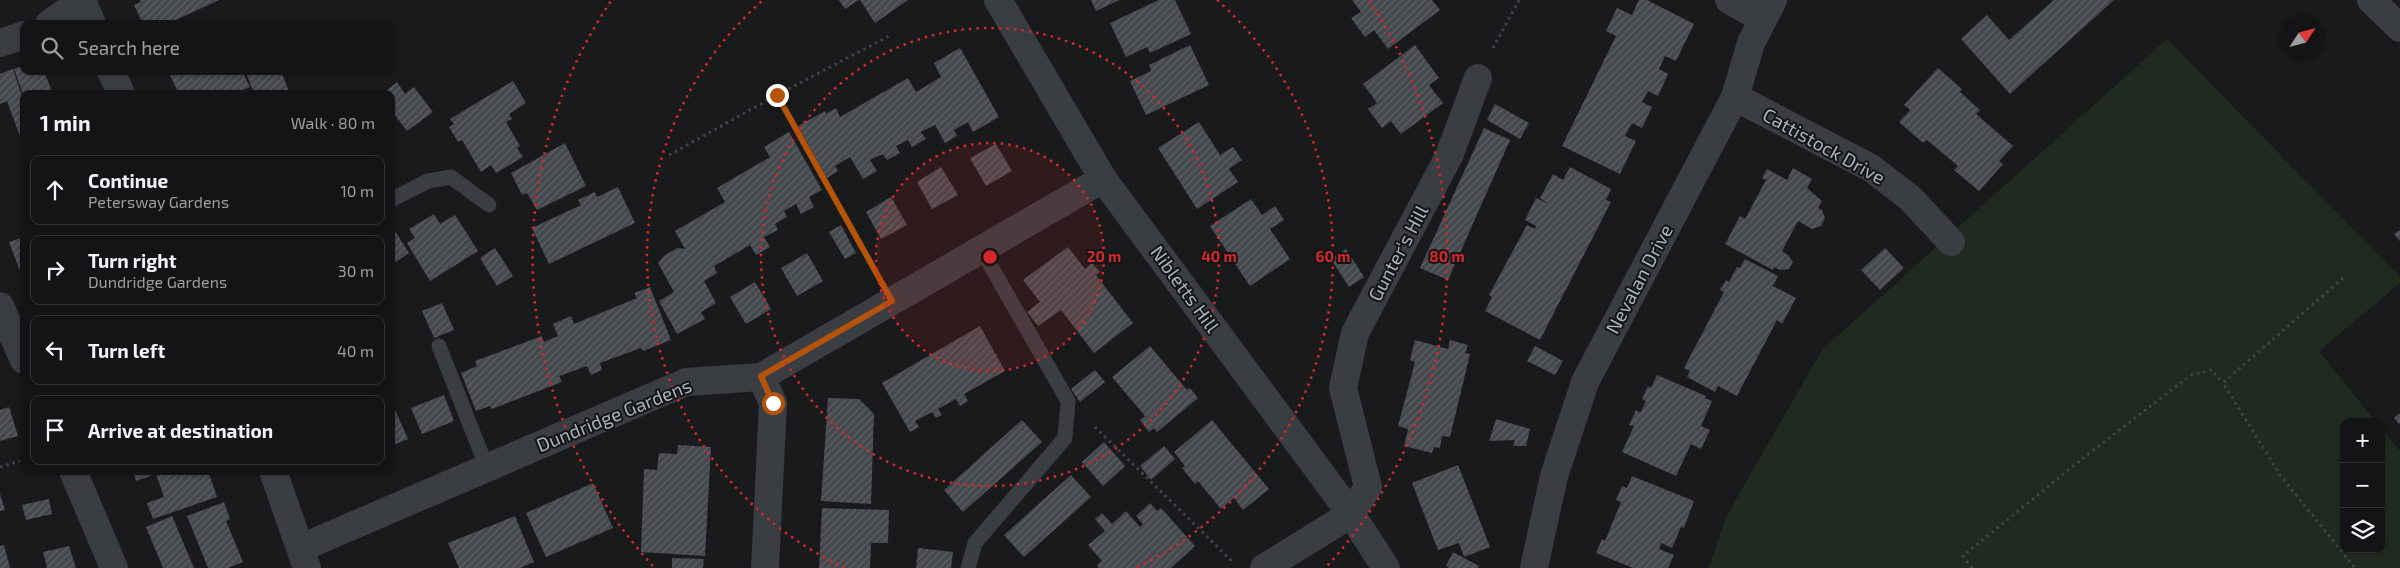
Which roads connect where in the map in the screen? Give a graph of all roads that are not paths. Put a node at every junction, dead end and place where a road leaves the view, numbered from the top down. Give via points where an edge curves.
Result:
1 (82, 0) edge
2 (998, 0) edge
3 (1729, 0) edge
4 (2371, 0) edge
5 (1768, 9) edge
6 (54, 20) edge
7 (90, 20) edge
8 (2400, 28) edge
9 (20, 36) edge
10 (0, 43) edge
11 (113, 75) edge
12 (1478, 78) road end
13 (119, 90) edge
14 (1735, 97) junction
15 (1103, 179) junction
16 (395, 198) edge
17 (489, 205) dead end
18 (1951, 242) dead end
19 (981, 249) junction
20 (0, 306) edge
21 (439, 346) dead end
22 (20, 351) edge
23 (761, 376) junction
24 (487, 468) junction
25 (75, 475) edge
26 (274, 475) edge
27 (1351, 514) junction
28 (304, 558) edge
29 (114, 568) edge
30 (765, 568) edge
31 (968, 568) edge
32 (1264, 568) edge
33 (1386, 568) edge
34 (1534, 568) edge

1 - 6 street
1 - 7 street
2 - 15 street, Nibletts Hill
3 - 5 street
4 - 8 street
5 - 14 street, Nevalan Drive via 1751,43
9 - 10 street
11 - 13 street
12 - 27 street, Gunter's Hill via 1449,156 1355,333 1343,388 1368,487
14 - 18 street, Cattistock Drive via 1871,168 1910,198
14 - 34 street, Nevalan Drive via 1585,382 1554,476
15 - 19 street, Dundridge Gardens
15 - 27 street, Nibletts Hill
16 - 17 lane via 428,180 451,177
19 - 23 street, Dundridge Gardens
19 - 31 lane via 1068,401 1065,438 975,543
20 - 22 street
21 - 24 lane
23 - 24 street, Dundridge Gardens via 686,382
23 - 30 street via 773,403
24 - 28 street, Dundridge Gardens
25 - 29 street
26 - 28 street
27 - 32 street
27 - 33 street, Nibletts Hill

